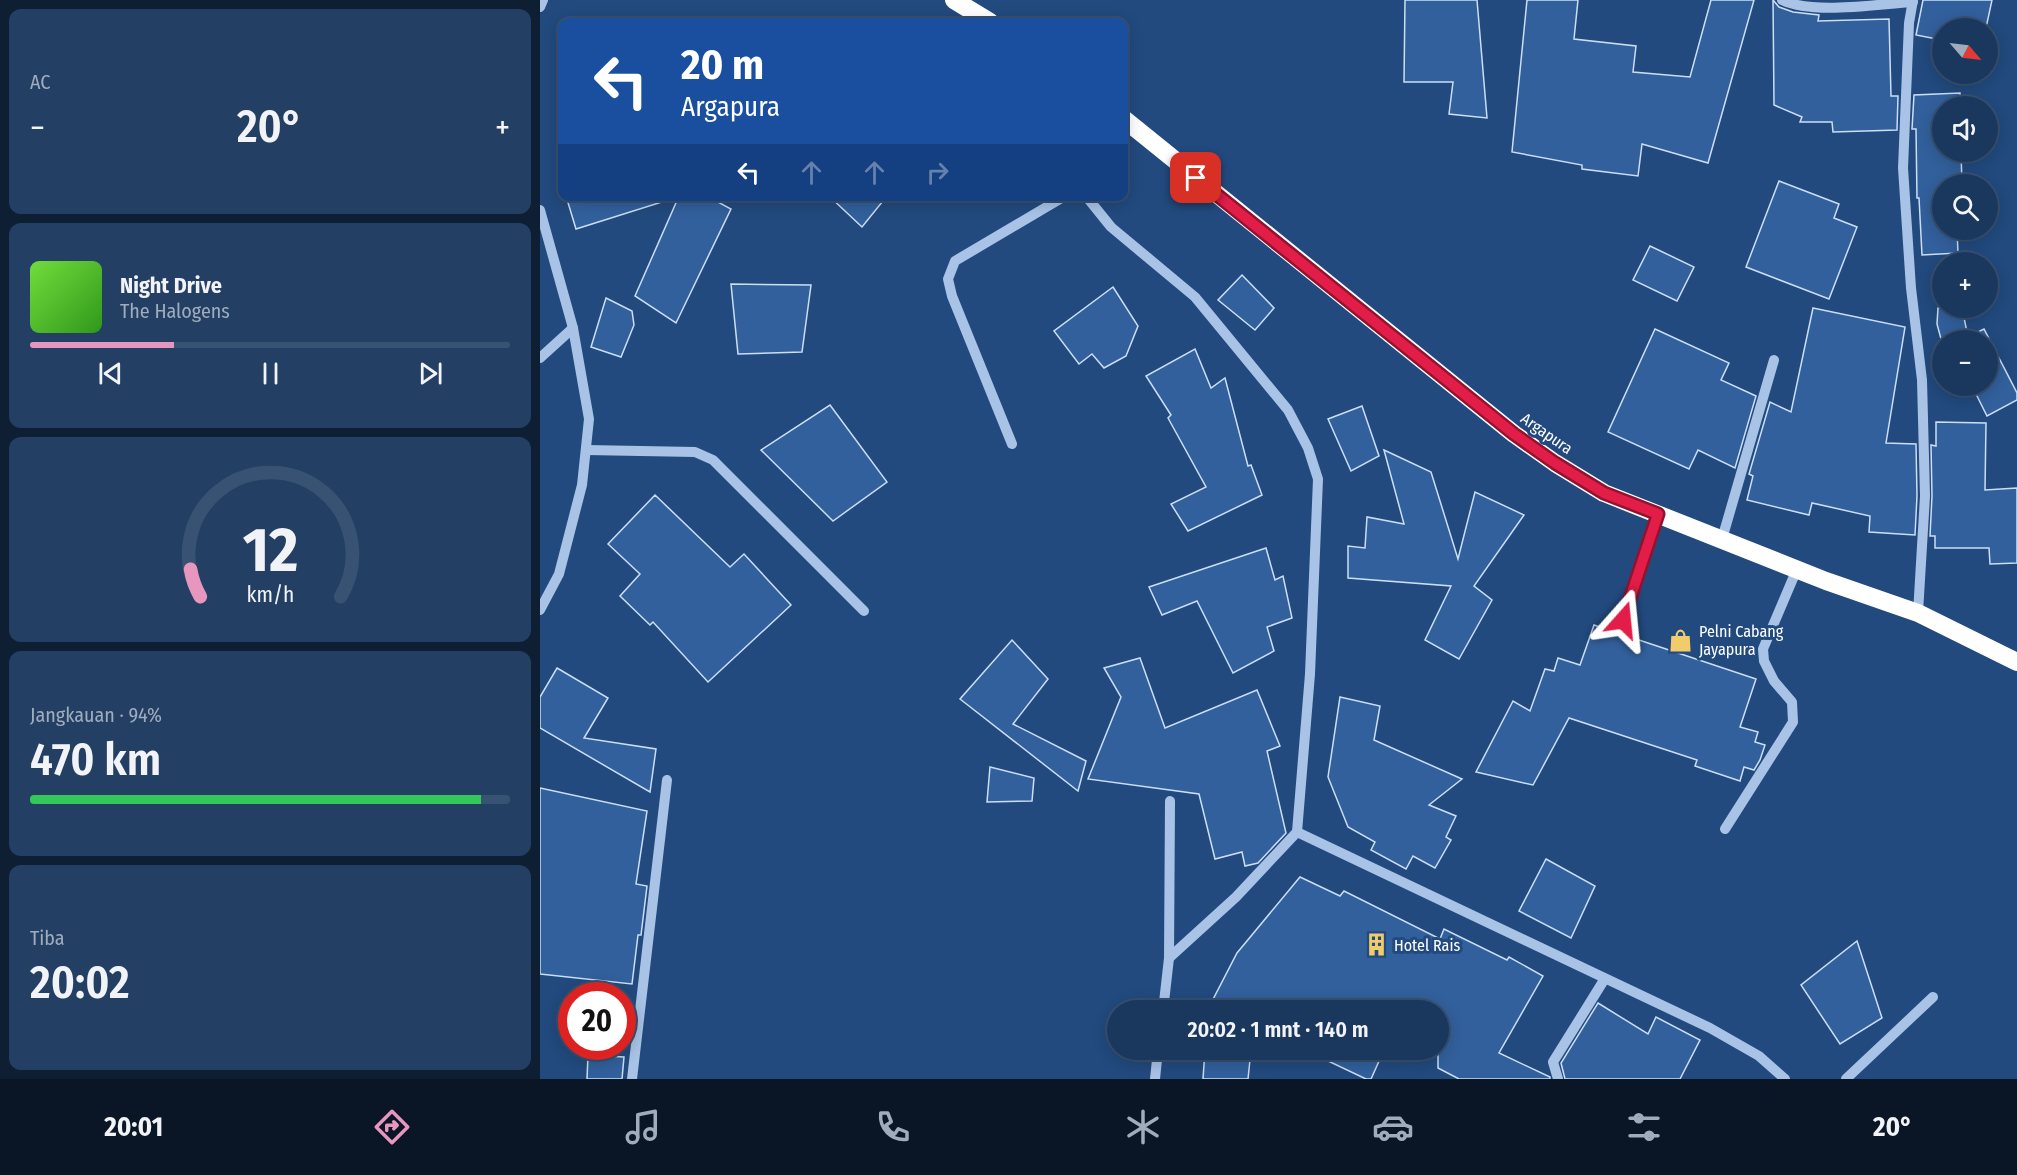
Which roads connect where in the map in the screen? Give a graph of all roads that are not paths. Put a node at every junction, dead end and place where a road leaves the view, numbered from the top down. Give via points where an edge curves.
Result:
1 (543, 0) edge
2 (954, 0) edge
3 (1782, 0) edge
4 (1913, 1) edge
5 (540, 6) edge
6 (983, 18) edge
7 (1128, 122) edge
8 (1057, 201) edge
9 (1090, 201) edge
10 (540, 210) edge
11 (573, 328) junction
12 (540, 358) edge
13 (1774, 360) dead end
14 (1012, 444) dead end
15 (586, 450) junction
16 (1658, 514) junction
17 (1722, 539) junction
18 (1797, 569) junction
19 (540, 610) edge
20 (864, 611) dead end
21 (1918, 613) junction
22 (1623, 620) dead end
23 (2017, 662) edge
24 (667, 780) dead end
25 (1170, 801) dead end
26 (1725, 829) dead end
27 (1297, 832) junction
28 (1169, 958) junction
29 (1604, 980) junction
30 (1933, 997) dead end
31 (1164, 1000) edge
32 (1157, 1060) edge
33 (632, 1079) edge
34 (1155, 1079) edge
35 (1558, 1079) edge
36 (1785, 1079) edge
37 (1846, 1079) edge

1 - 5 street
2 - 6 highway
3 - 4 street via 1794,6 1815,8
4 - 21 street via 1903,168 1922,380 1926,496
7 - 16 highway, Argapura via 1514,434 1604,493
8 - 14 street via 955,261 948,279
9 - 27 street via 1111,227 1194,297 1288,410 1308,448 1318,479 1310,674
10 - 11 street
11 - 12 street
11 - 15 street via 589,418
13 - 17 street
15 - 19 street via 582,484 559,574
15 - 20 street via 695,452 713,460
16 - 17 highway, Argapura
16 - 22 street
17 - 18 highway, Argapura
18 - 21 highway, Argapura
18 - 26 street via 1763,649 1774,681 1792,702 1793,722
21 - 23 highway, Argapura
24 - 33 street
25 - 28 street
27 - 28 street via 1236,897
27 - 29 street
28 - 31 street
29 - 35 street via 1553,1062
29 - 36 street via 1719,1034 1759,1056
30 - 37 street
32 - 34 street

